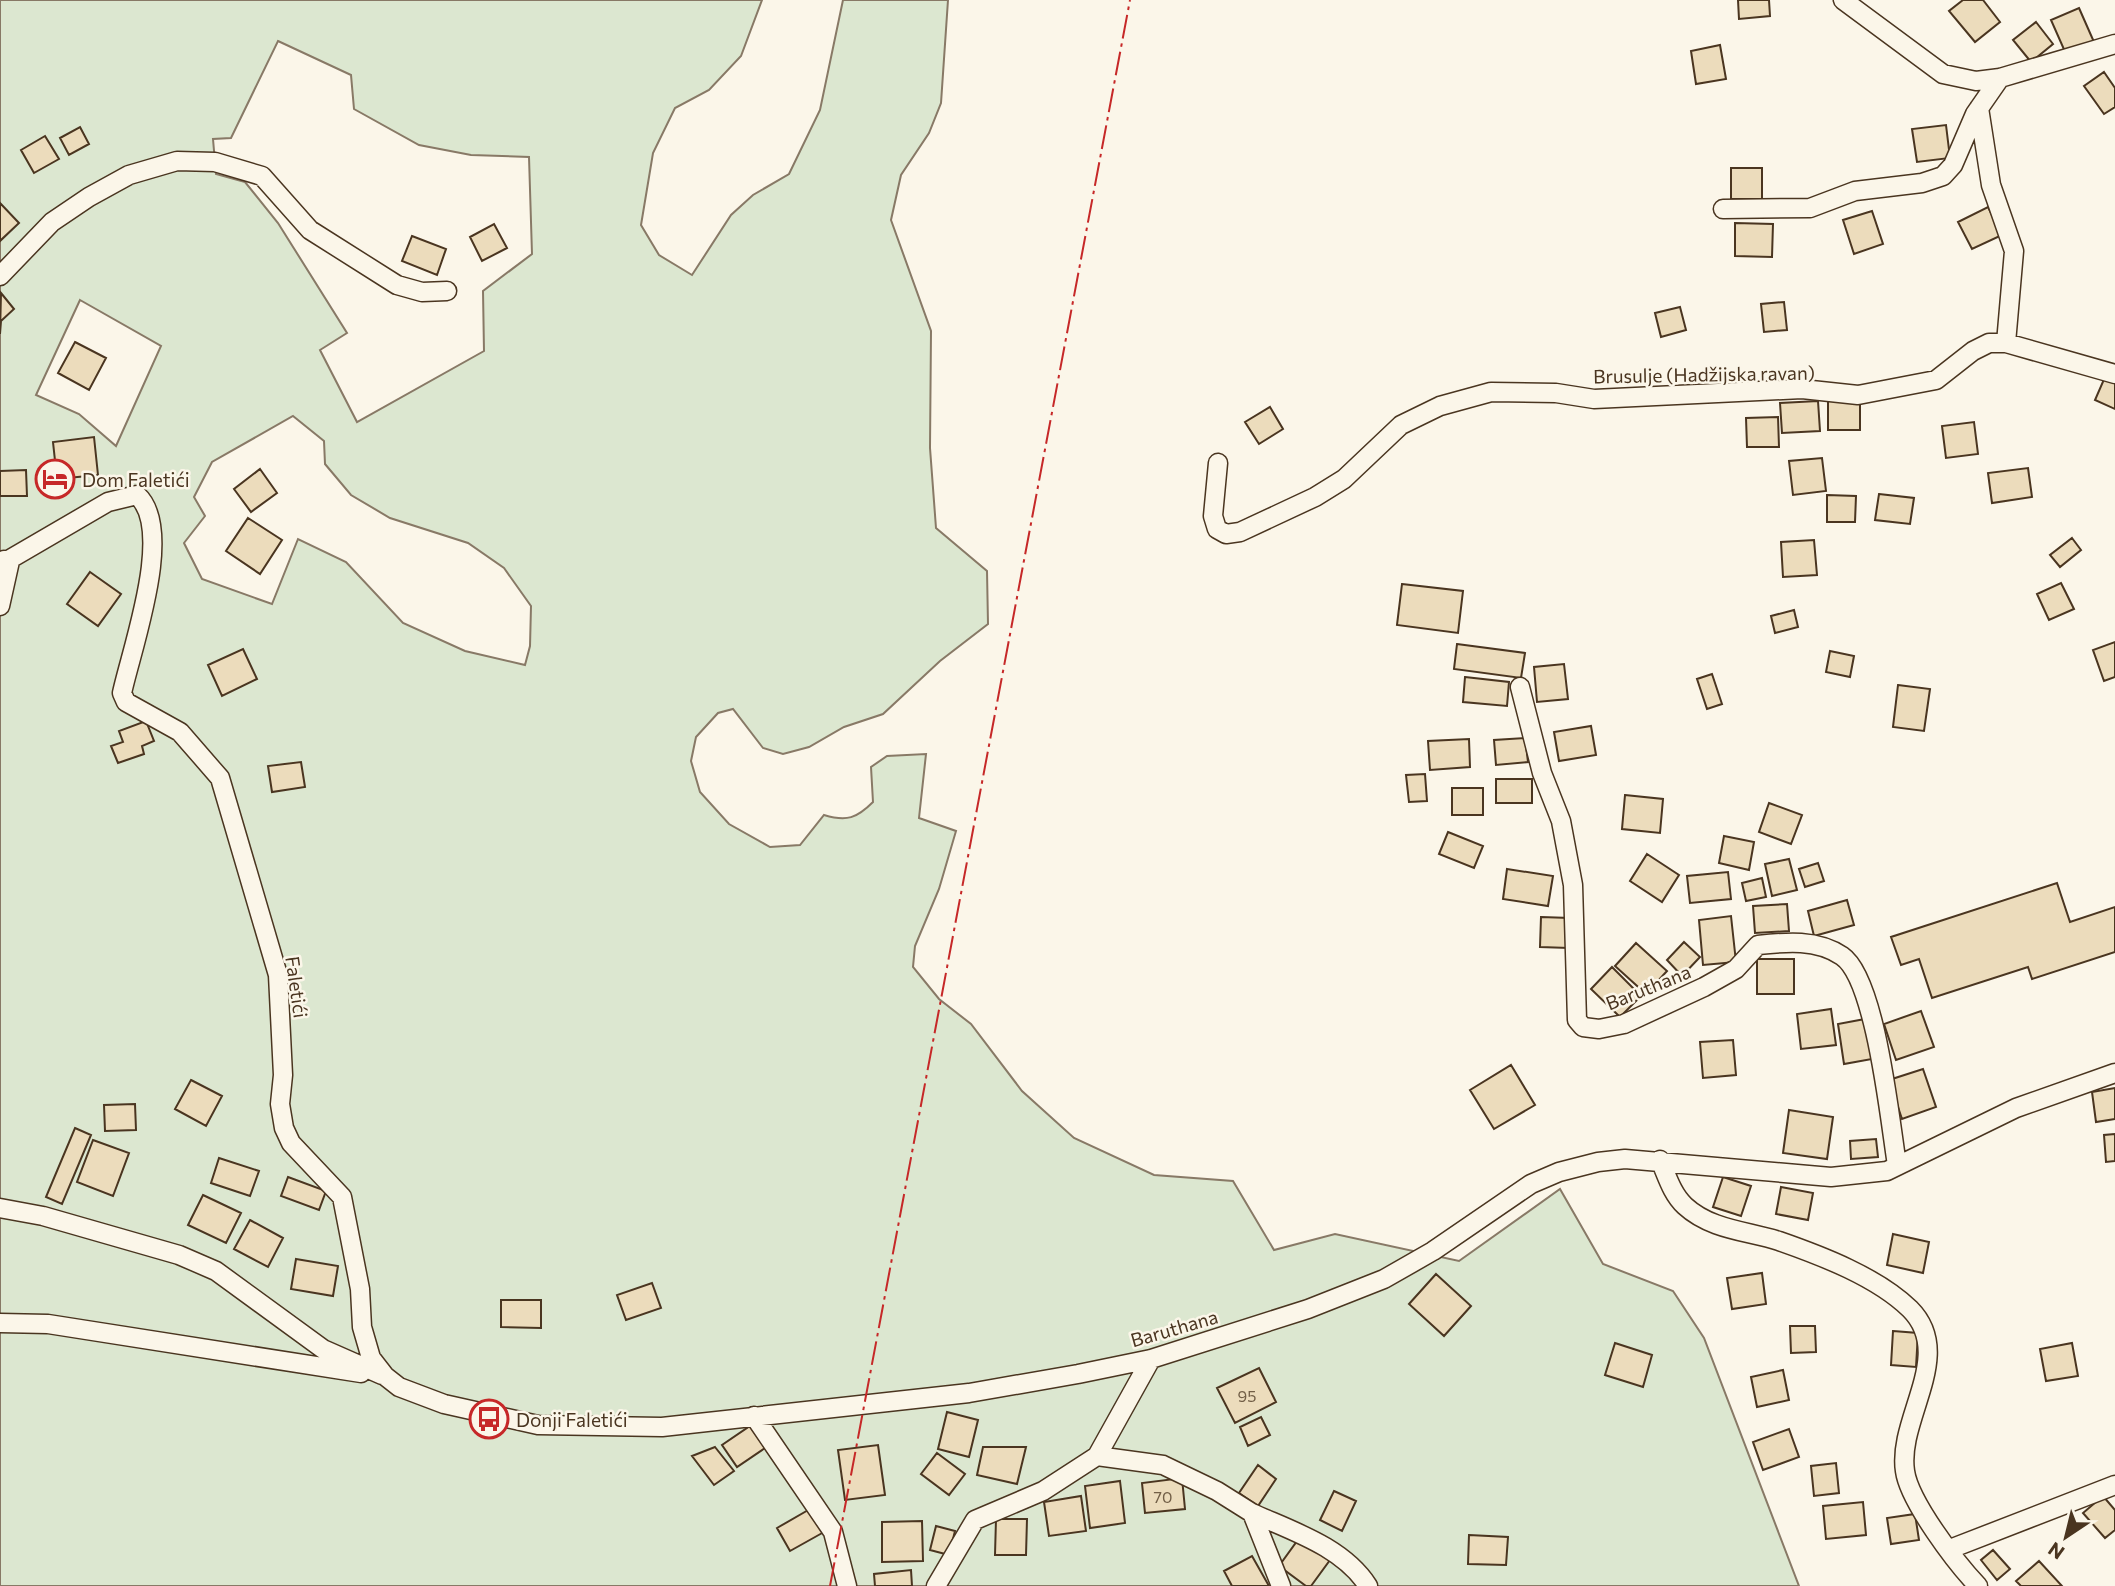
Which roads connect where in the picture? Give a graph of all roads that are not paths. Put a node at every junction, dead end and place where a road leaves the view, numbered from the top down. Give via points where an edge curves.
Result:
1 (1843, 0) edge
2 (2115, 44) edge
3 (2000, 78) junction
4 (1979, 108) junction
5 (1723, 209) dead end
6 (0, 276) edge
7 (447, 291) dead end
8 (2006, 343) junction
9 (2115, 374) edge
10 (1218, 463) dead end
11 (3, 562) edge
12 (0, 606) edge
13 (1520, 687) dead end
14 (2115, 1073) edge
15 (1660, 1160) junction
16 (1897, 1166) junction
17 (0, 1208) edge
18 (0, 1322) edge
19 (1151, 1359) junction
20 (385, 1376) junction
21 (754, 1416) junction
22 (1097, 1456) junction
23 (2115, 1485) edge
24 (1252, 1513) junction
25 (1953, 1553) junction
26 (847, 1586) edge
27 (936, 1586) edge
28 (1281, 1586) edge
29 (1368, 1586) edge
30 (1978, 1586) edge

1 - 3 street via 1943,74 1976,81
2 - 3 street
3 - 4 street
4 - 5 street via 1953,165 1932,181 1855,191 1811,208
4 - 8 street via 1991,185 2014,251
6 - 7 street via 52,222 129,175 177,161 215,162 261,177 310,230 397,285 422,292
8 - 9 street, Brusulje (Hadžijska ravan)
8 - 10 street, Brusulje (Hadžijska ravan) via 1989,343 1973,351 1936,380 1858,395 1802,389 1607,400 1556,393 1490,392 1440,405 1401,425 1344,479 1315,498 1240,532 1226,534 1217,529 1213,516
11 - 12 street, Faletići
11 - 20 street, Faletići via 108,502 137,495 148,504 154,541 122,693 126,702 180,732 220,778 278,975 284,1128 291,1143 342,1197 360,1289 362,1327 371,1358
13 - 16 street, Baruthana via 1542,773 1562,821 1573,885 1577,1020 1591,1028 1624,1024 1736,969 1758,945 1813,944 1843,956 1868,1002
14 - 16 street, Baruthana via 2016,1108
15 - 16 street, Baruthana via 1831,1177
15 - 19 street, Baruthana via 1598,1162 1559,1172 1531,1184 1384,1279 1308,1309
15 - 25 street via 1670,1186 1697,1215 1777,1241 1862,1277 1911,1310 1926,1332 1927,1366 1906,1437 1905,1471 1916,1503
17 - 20 street via 154,1248 216,1271 323,1349
18 - 20 street via 48,1324
19 - 21 street, Baruthana via 969,1393
19 - 22 street
20 - 21 street, Baruthana via 399,1387 444,1404 538,1425 662,1427
21 - 26 street via 832,1532
22 - 24 street via 1163,1465
22 - 27 street via 1043,1491 975,1520
23 - 25 street
24 - 28 street
24 - 29 street via 1346,1561
25 - 30 street

